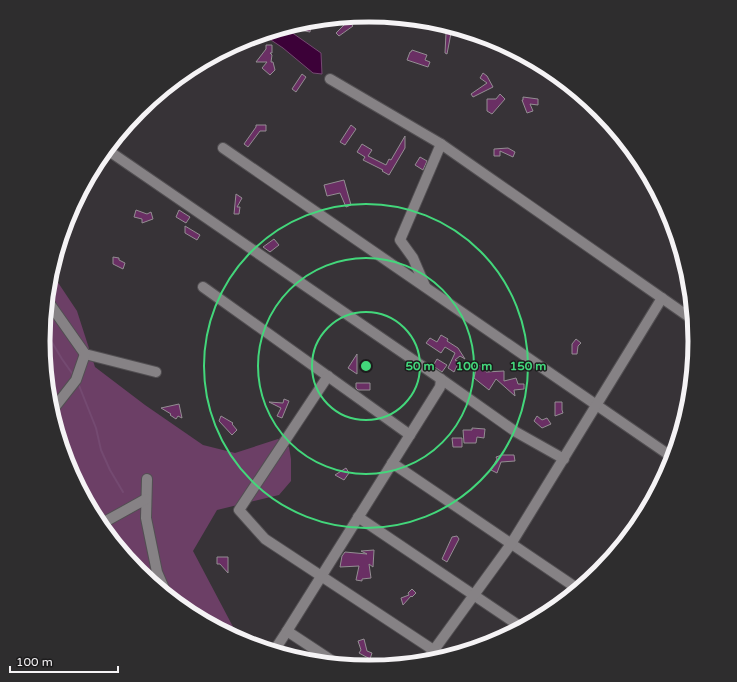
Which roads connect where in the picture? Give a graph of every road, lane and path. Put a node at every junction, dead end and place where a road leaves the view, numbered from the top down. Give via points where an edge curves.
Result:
1 (330, 78) dead end
2 (441, 144) junction
3 (223, 148) dead end
4 (111, 153) edge
5 (425, 286) junction
6 (203, 287) dead end
7 (662, 298) junction
8 (51, 306) edge
9 (686, 314) edge
10 (85, 354) junction
11 (156, 372) dead end
12 (328, 376) junction
13 (441, 379) junction
14 (56, 405) edge
15 (597, 405) junction
16 (410, 435) junction
17 (667, 454) edge
18 (564, 459) junction
19 (392, 463) junction
20 (147, 478) dead end
21 (146, 499) junction
22 (358, 517) junction
23 (106, 522) edge
24 (511, 544) junction
25 (321, 577) junction
26 (162, 585) edge
27 (573, 586) edge
28 (474, 595) junction
29 (516, 624) edge
30 (287, 632) junction
31 (277, 646) edge
32 (434, 651) junction
33 (437, 653) edge
34 (432, 654) edge
35 (326, 657) edge

1 - 2 street
2 - 5 street via 400,240 413,258
2 - 7 street
3 - 5 street
4 - 13 street
5 - 15 street
6 - 12 street
7 - 9 street
7 - 15 street
8 - 10 street
10 - 11 street
10 - 14 street via 76,380
12 - 16 street
12 - 25 street via 239,510 265,539
13 - 16 street via 440,387
13 - 18 street via 516,432
15 - 17 street
15 - 18 street
16 - 19 street
18 - 24 street
19 - 22 street
19 - 24 street
20 - 21 street
21 - 23 street
21 - 26 street via 146,518 157,572
22 - 25 street
22 - 28 street
24 - 27 street
24 - 28 street
25 - 30 street
25 - 32 street
28 - 29 street
28 - 32 street
30 - 31 street
30 - 35 street
32 - 33 street
32 - 34 street

